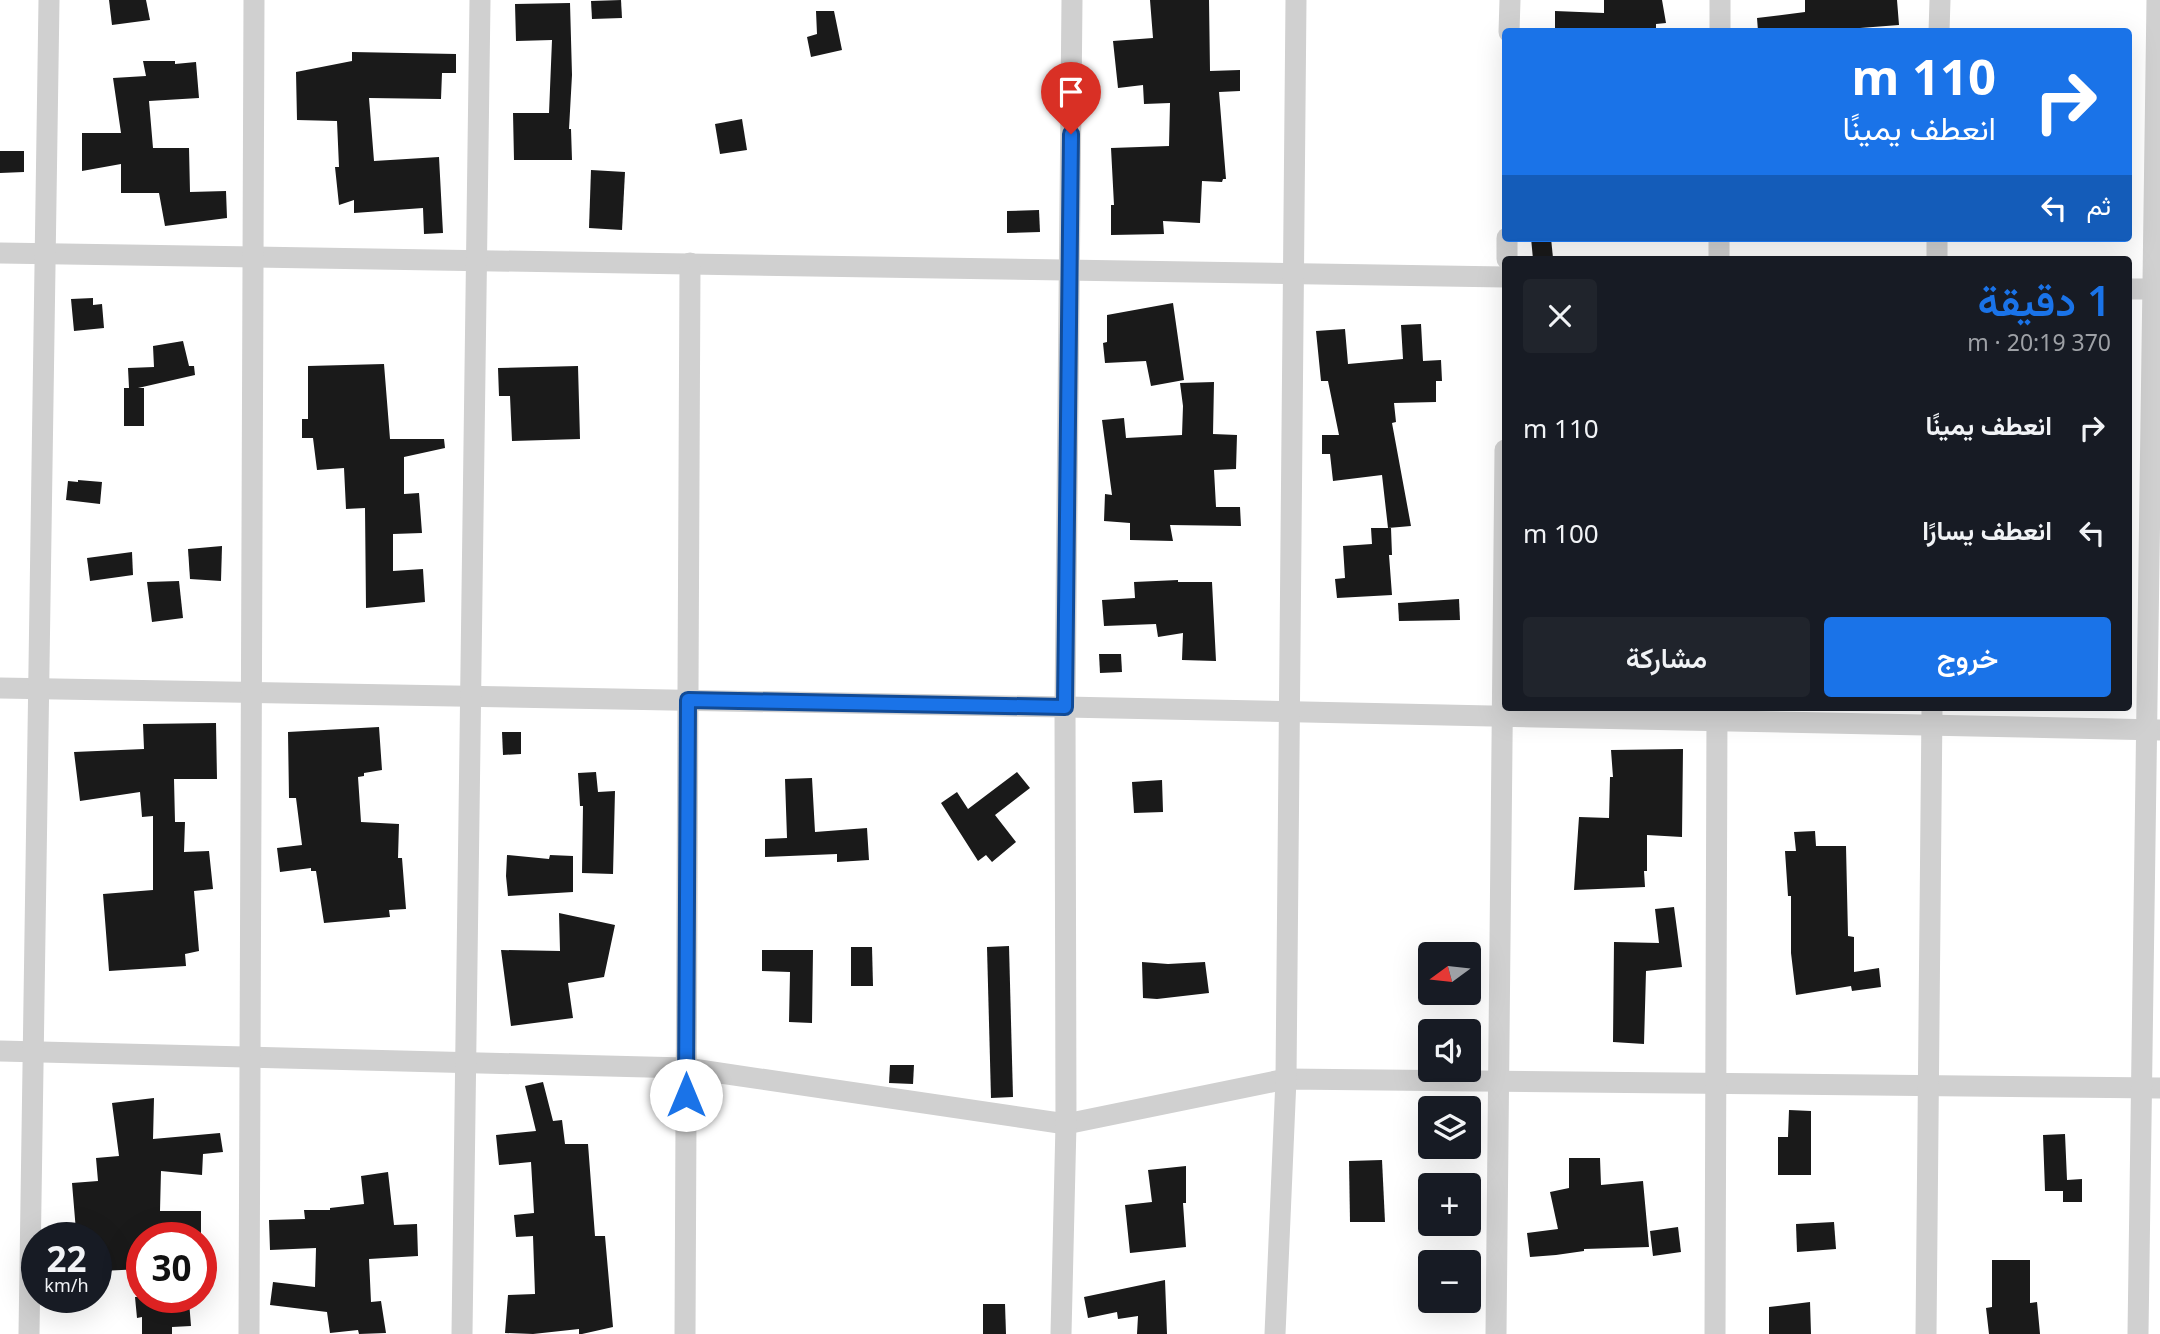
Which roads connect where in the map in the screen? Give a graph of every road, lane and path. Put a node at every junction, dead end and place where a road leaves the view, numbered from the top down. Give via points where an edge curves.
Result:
1 (49, 0) edge
2 (254, 0) edge
3 (480, 0) edge
4 (1072, 0) edge
5 (1296, 0) edge
6 (1510, 0) edge
7 (1720, 0) edge
8 (1940, 0) edge
9 (2157, 0) edge
10 (1509, 28) edge
11 (1720, 28) edge
12 (1939, 28) edge
13 (0, 253) edge
14 (45, 254) junction
15 (253, 257) junction
16 (476, 260) junction
17 (690, 263) junction
18 (1069, 268) junction
19 (1293, 272) junction
20 (1502, 277) edge
21 (2132, 289) edge
22 (2157, 289) edge
23 (0, 688) edge
24 (39, 688) junction
25 (251, 692) junction
26 (471, 696) junction
27 (688, 700) junction
28 (1065, 707) junction
29 (1289, 711) junction
30 (1502, 711) edge
31 (1717, 714) edge
32 (1502, 716) junction
33 (1932, 716) edge
34 (2153, 730) edge
35 (0, 1051) edge
36 (33, 1052) junction
37 (250, 1057) junction
38 (466, 1063) junction
39 (686, 1068) junction
40 (1286, 1079) junction
41 (1498, 1081) junction
42 (1716, 1084) junction
43 (1929, 1086) junction
44 (2151, 1088) edge
45 (1066, 1124) junction
46 (29, 1334) edge
47 (249, 1334) edge
48 (462, 1334) edge
49 (685, 1334) edge
50 (1061, 1334) edge
51 (1275, 1334) edge
52 (1496, 1334) edge
53 (1715, 1334) edge
54 (1926, 1334) edge
55 (2138, 1334) edge

1 - 14 street
2 - 15 street
3 - 16 street
4 - 18 street
5 - 19 street
6 - 10 street
7 - 11 street
8 - 12 street
9 - 22 street
13 - 14 street
14 - 15 street
14 - 24 street
15 - 16 street
15 - 25 street
16 - 17 street
16 - 26 street
17 - 18 street
17 - 27 street
18 - 19 street
18 - 28 street
19 - 20 street
19 - 29 street
21 - 22 street
22 - 34 street
23 - 24 street
24 - 25 street
24 - 36 street
25 - 26 street
25 - 37 street
26 - 27 street
26 - 38 street
27 - 28 street
27 - 39 street
28 - 29 street
28 - 45 street
29 - 32 street
29 - 40 street
30 - 32 street
31 - 32 street
31 - 33 street
31 - 42 street
32 - 41 street
33 - 34 street
33 - 43 street
34 - 44 street
35 - 36 street
36 - 37 street
36 - 46 street
37 - 38 street
37 - 47 street
38 - 39 street
38 - 48 street
39 - 45 street
39 - 49 street
40 - 41 street
40 - 45 street
40 - 51 street
41 - 42 street
41 - 52 street
42 - 43 street
42 - 53 street
43 - 44 street
43 - 54 street
44 - 55 street
45 - 50 street

